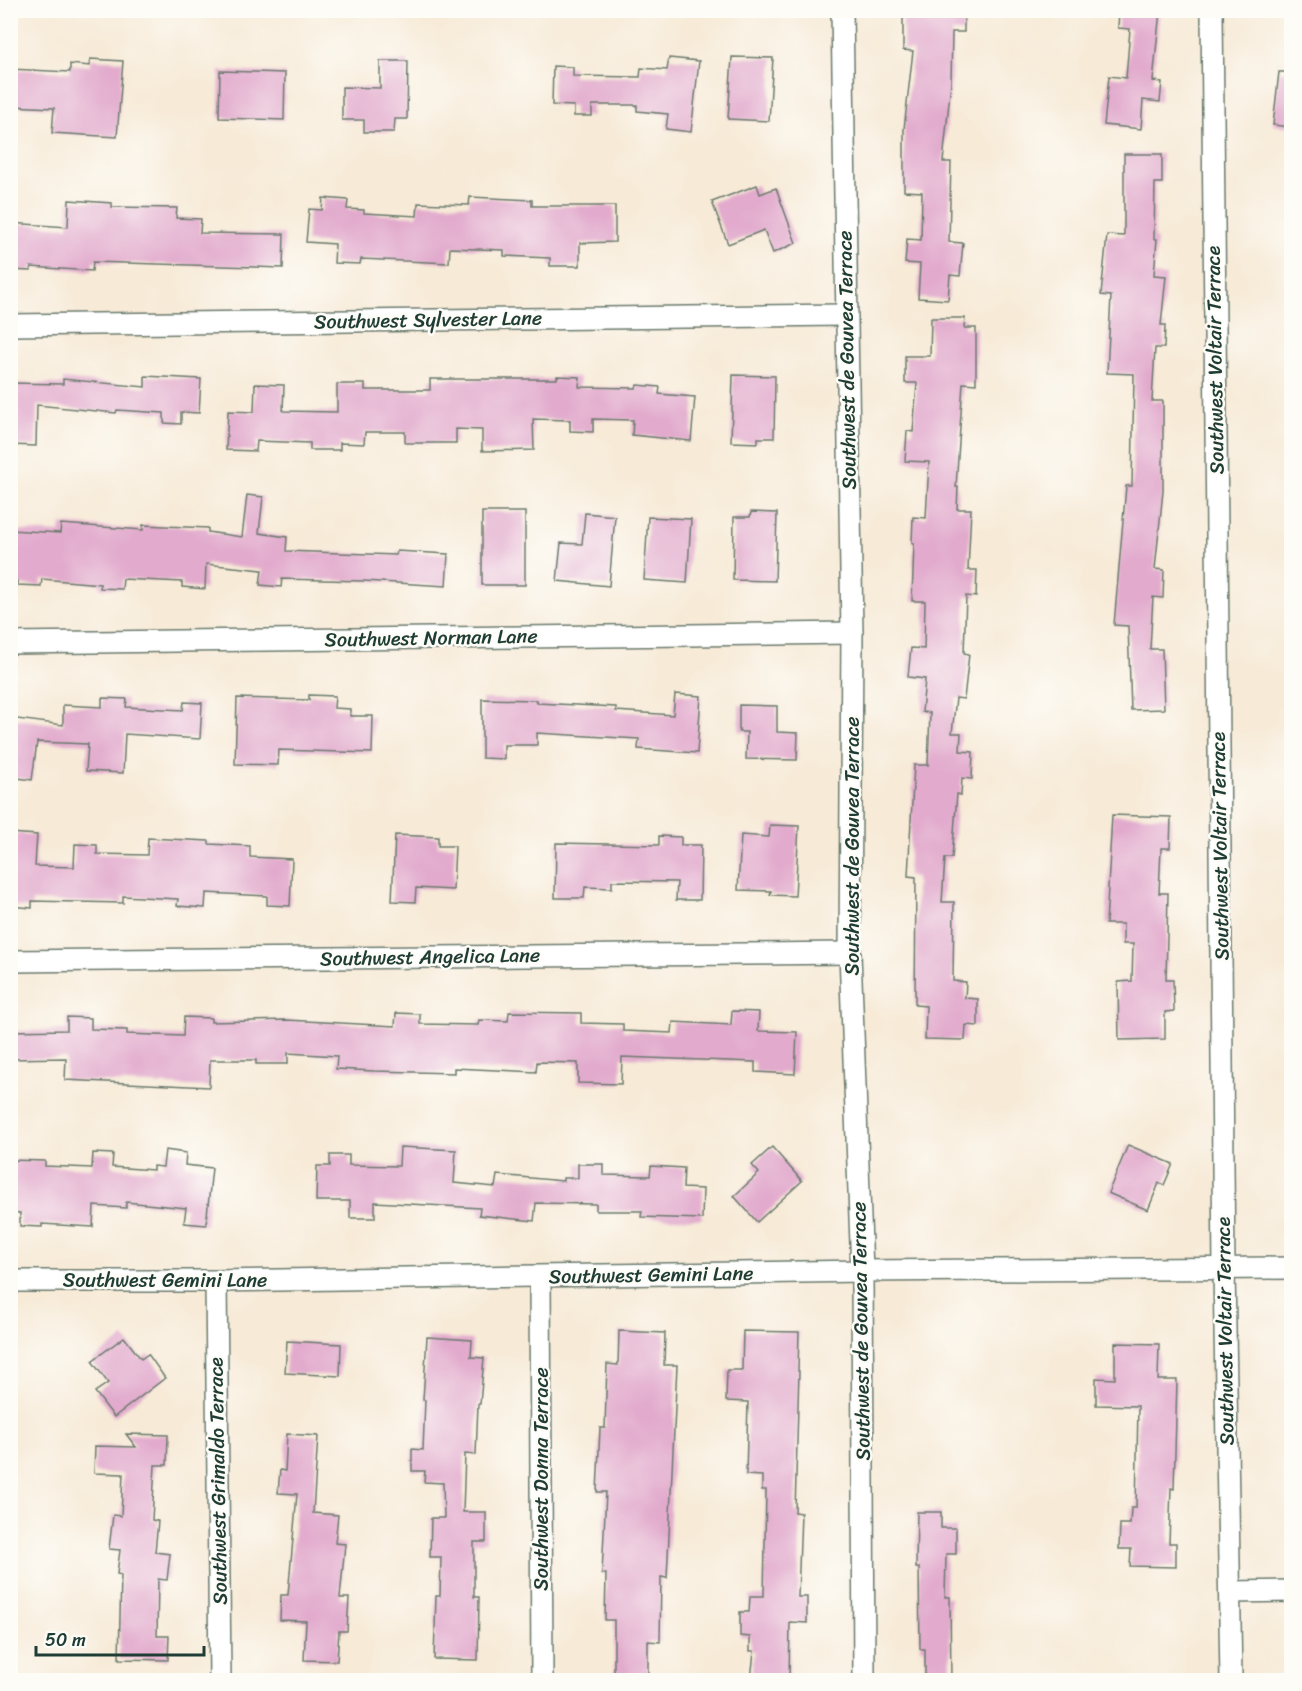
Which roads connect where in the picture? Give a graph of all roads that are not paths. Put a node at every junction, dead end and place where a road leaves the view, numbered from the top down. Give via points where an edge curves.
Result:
1 (842, 10) edge
2 (1212, 10) edge
3 (846, 315) junction
4 (10, 325) edge
5 (852, 633) junction
6 (10, 643) edge
7 (850, 953) junction
8 (10, 961) edge
9 (1292, 1268) edge
10 (1224, 1269) junction
11 (862, 1271) junction
12 (540, 1277) junction
13 (10, 1281) edge
14 (216, 1281) junction
15 (1292, 1591) edge
16 (1230, 1592) junction
17 (220, 1680) edge
18 (542, 1680) edge
19 (864, 1680) edge
20 (1231, 1680) edge

1 - 3 street, Southwest de Gouvea Terrace
2 - 10 street, Southwest Voltair Terrace
3 - 4 street, Southwest Sylvester Lane
3 - 5 street, Southwest de Gouvea Terrace
5 - 6 street, Southwest Norman Lane
5 - 7 street, Southwest de Gouvea Terrace
7 - 8 street, Southwest Angelica Lane
7 - 11 street, Southwest de Gouvea Terrace
9 - 10 street, Southwest Gemini Lane
10 - 11 street, Southwest Gemini Lane
10 - 16 street, Southwest Voltair Terrace
11 - 12 street, Southwest Gemini Lane
11 - 19 street, Southwest de Gouvea Terrace
12 - 14 street, Southwest Gemini Lane
12 - 18 street, Southwest Donna Terrace
13 - 14 street, Southwest Gemini Lane
14 - 17 street, Southwest Grimaldo Terrace
15 - 16 street
16 - 20 street, Southwest Voltair Terrace

